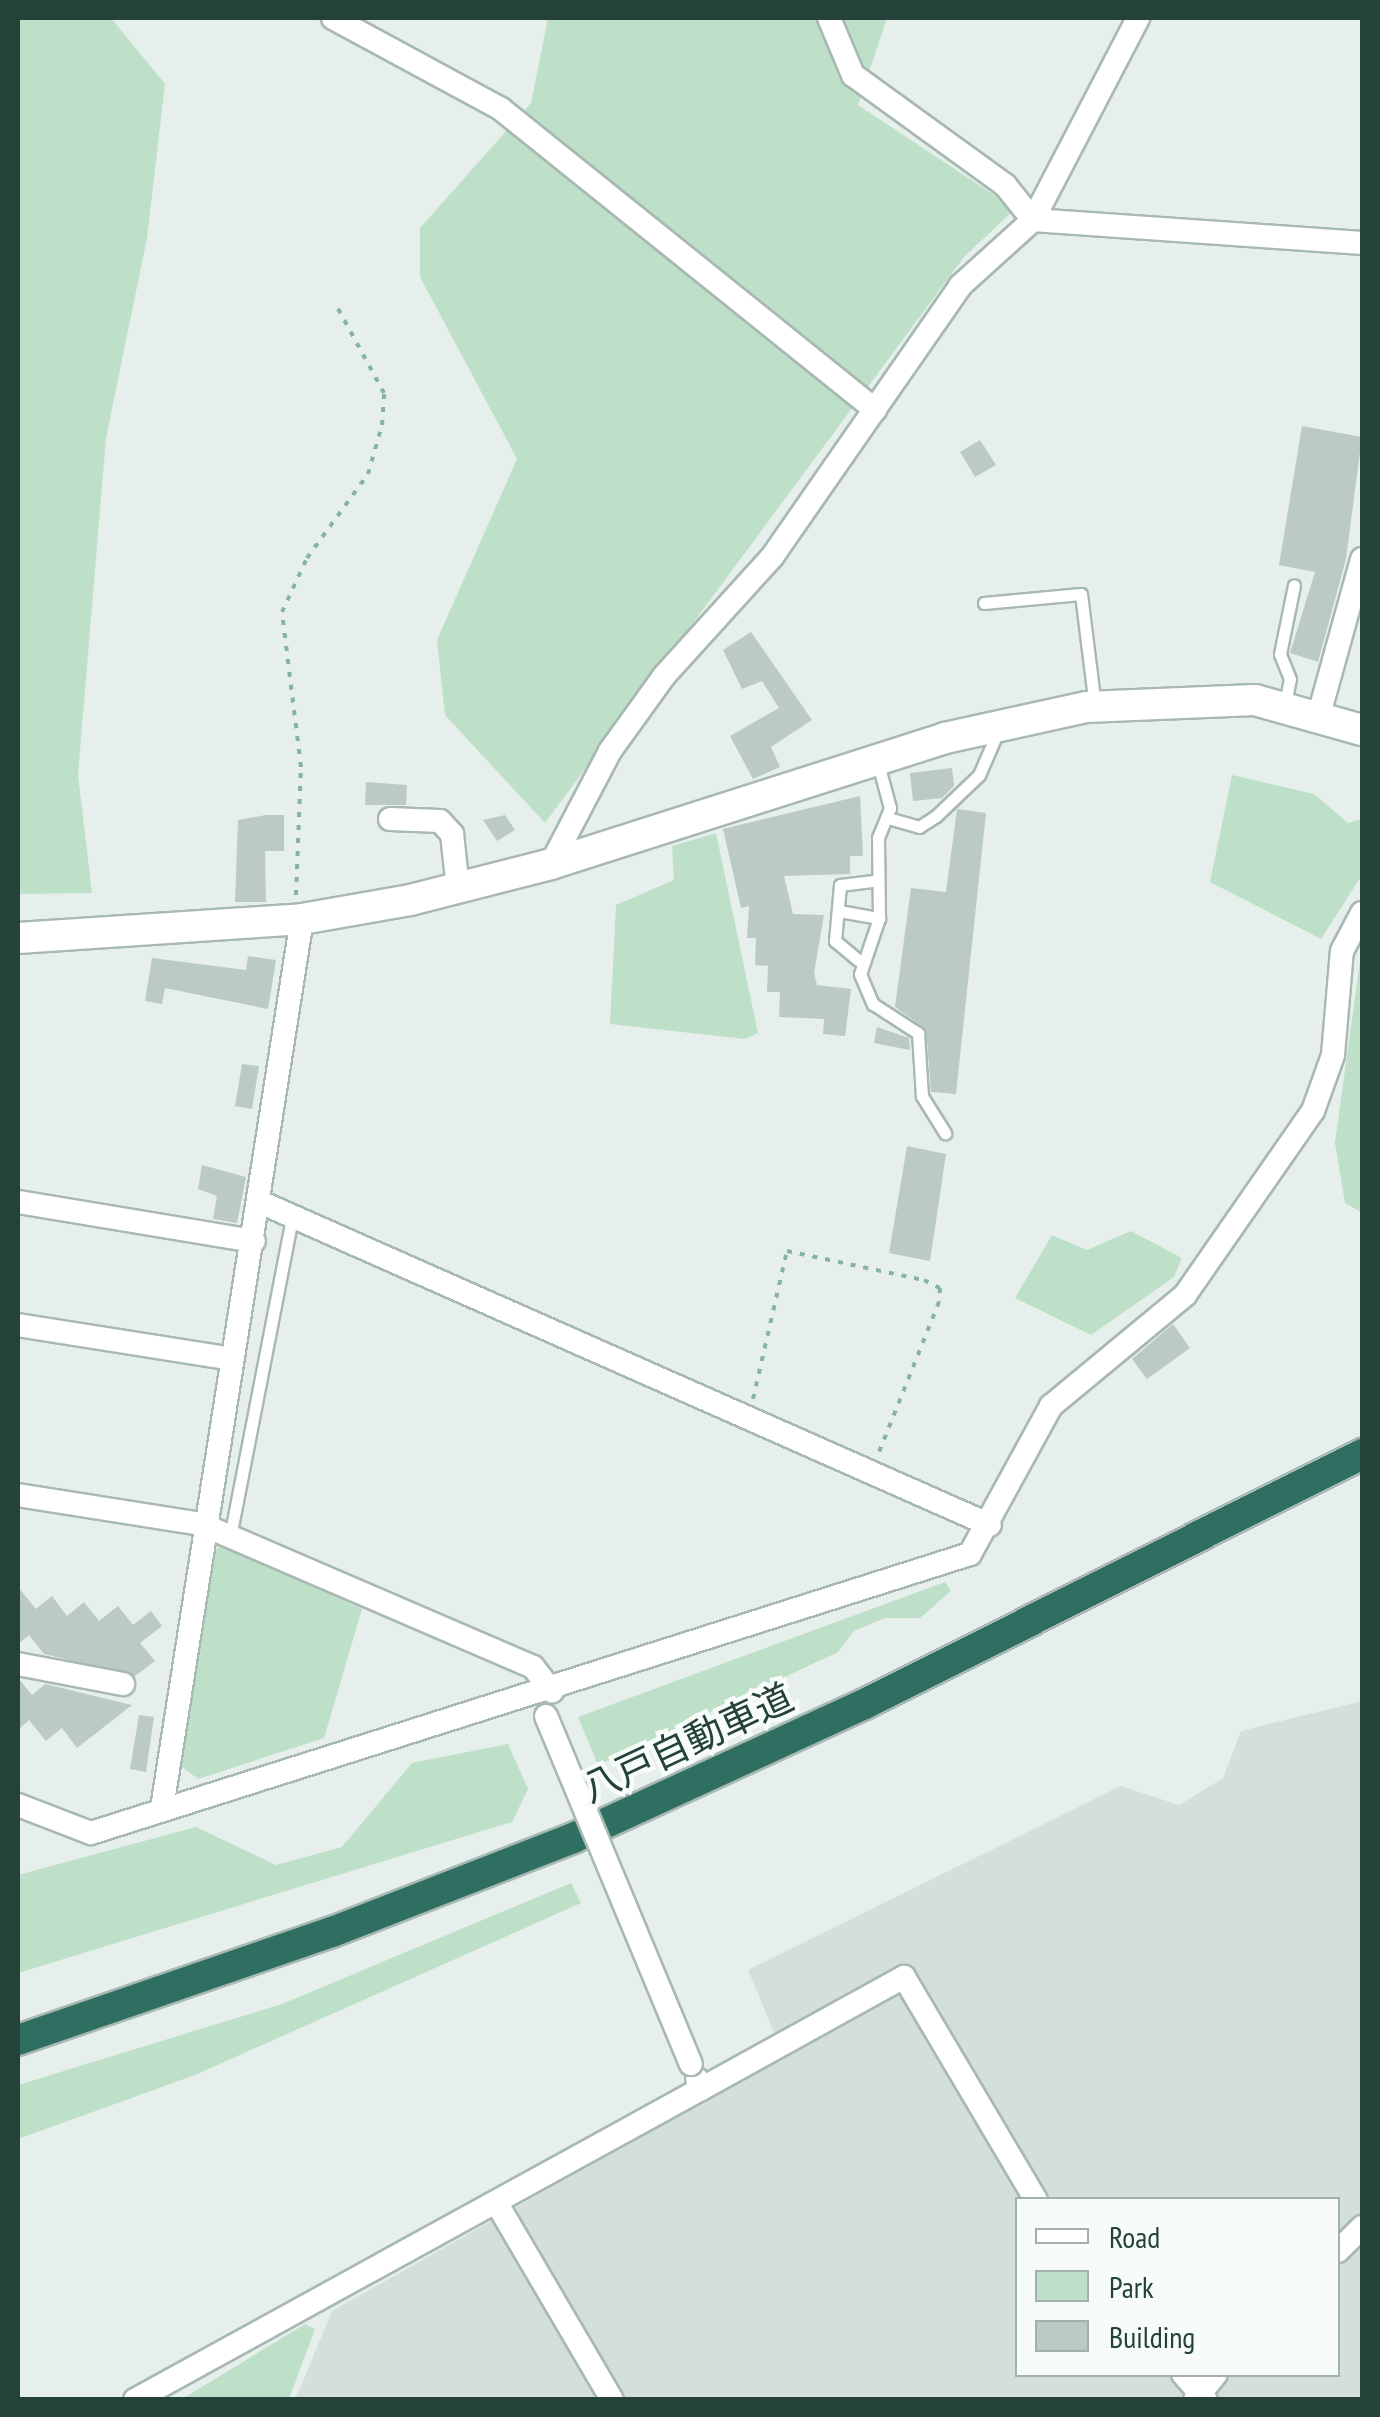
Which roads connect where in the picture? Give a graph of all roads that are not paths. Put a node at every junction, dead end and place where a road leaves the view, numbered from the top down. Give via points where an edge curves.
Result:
1 (333, 18) edge
2 (829, 18) edge
3 (1138, 18) edge
4 (1033, 220) junction
5 (1362, 243) edge
6 (875, 410) junction
7 (1362, 560) edge
8 (1294, 585) dead end
9 (984, 603) dead end
10 (1094, 706) junction
11 (1284, 708) junction
12 (1318, 718) junction
13 (1000, 726) junction
14 (1362, 730) edge
15 (877, 760) junction
16 (888, 818) junction
17 (390, 819) dead end
18 (552, 864) junction
19 (878, 880) junction
20 (458, 888) junction
21 (840, 911) junction
22 (1362, 913) edge
23 (879, 918) junction
24 (302, 919) junction
25 (18, 938) edge
26 (858, 960) junction
27 (945, 1134) dead end
28 (18, 1202) edge
29 (260, 1202) junction
30 (292, 1218) junction
31 (254, 1241) junction
32 (18, 1325) edge
33 (232, 1358) junction
34 (1362, 1454) edge
35 (18, 1495) edge
36 (201, 1524) junction
37 (990, 1525) junction
38 (230, 1536) junction
39 (18, 1664) edge
40 (123, 1684) dead end
41 (545, 1701) junction
42 (18, 1805) edge
43 (162, 1808) junction
44 (18, 2040) edge
45 (701, 2089) junction
46 (1034, 2197) edge
47 (496, 2202) junction
48 (1362, 2227) edge
49 (1340, 2249) edge
50 (135, 2400) edge
51 (612, 2400) edge

1 - 6 street via 501,110
2 - 4 street via 852,75 1005,185
3 - 4 street
4 - 5 street
4 - 6 street via 960,286
6 - 18 street via 772,558 664,676 610,751
7 - 12 street
8 - 11 lane via 1280,654 1290,679
9 - 10 lane via 1081,594
10 - 11 street via 1255,700
10 - 13 street
11 - 12 street
12 - 14 street
13 - 15 street
13 - 16 lane via 979,775 936,816 918,827
15 - 16 lane
15 - 18 street
16 - 19 lane via 878,837
17 - 20 street via 440,820 452,834
18 - 20 street
19 - 21 lane via 840,885
19 - 23 lane
20 - 24 street
21 - 23 lane
21 - 26 lane via 836,941
22 - 37 street via 1342,951 1333,1055 1314,1111 1185,1295 1051,1406
23 - 26 lane
24 - 25 street
24 - 29 street
26 - 27 lane via 873,1004 918,1033 922,1096
28 - 31 street
29 - 30 street
29 - 31 street
30 - 37 street
30 - 38 lane
31 - 33 street
32 - 33 street
33 - 36 street
34 - 44 highway, 八戸自動車道 via 865,1704 573,1838 332,1932
35 - 36 street
36 - 38 street
36 - 43 street
37 - 41 street via 970,1554 890,1586
38 - 41 street via 532,1668
39 - 40 street
41 - 43 street
41 - 45 street, bridge
42 - 43 street via 90,1833
45 - 46 street via 904,1977
45 - 47 street
47 - 50 street
47 - 51 street
48 - 49 street

